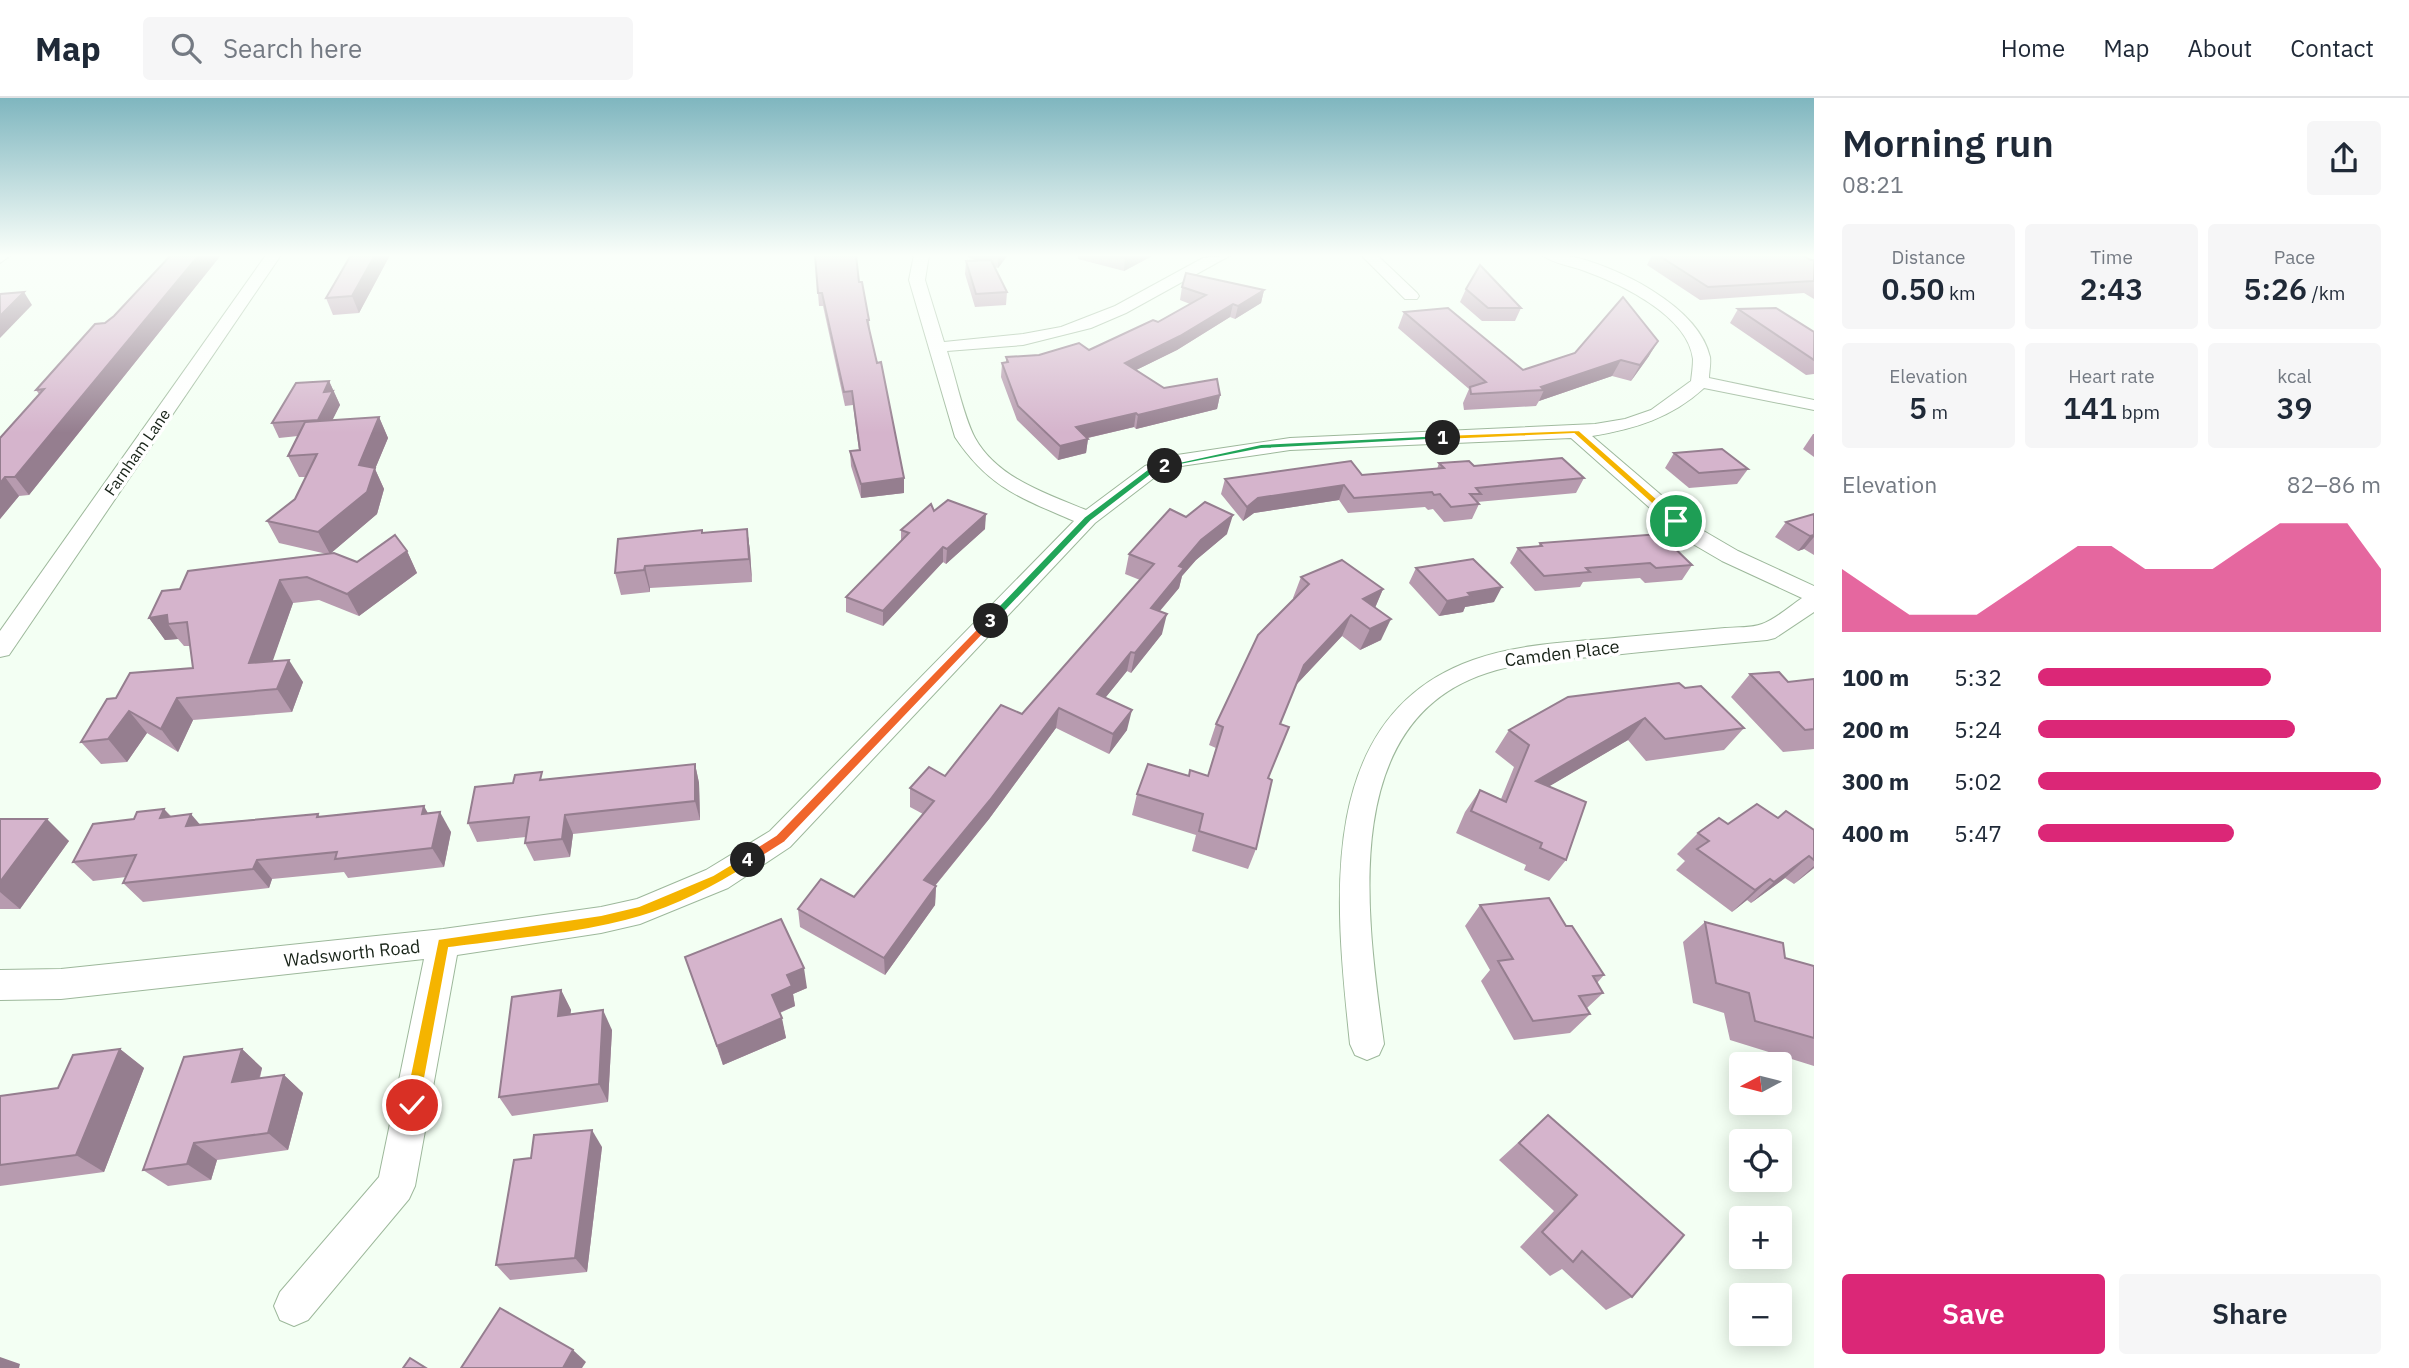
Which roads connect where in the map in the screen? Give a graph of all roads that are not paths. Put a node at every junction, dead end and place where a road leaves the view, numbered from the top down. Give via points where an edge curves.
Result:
1 (233, 314) edge
2 (927, 314) edge
3 (1110, 314) edge
4 (1672, 314) edge
5 (937, 347) junction
6 (1700, 382) junction
7 (1814, 405) edge
8 (1576, 432) junction
9 (1088, 519) junction
10 (1814, 594) edge
11 (1814, 601) edge
12 (4, 637) edge
13 (443, 943) junction
14 (0, 985) edge
15 (1367, 1045) dead end
16 (294, 1306) dead end

1 - 12 street, Farnham Lane
2 - 5 street
3 - 5 street via 1032,339
4 - 6 street via 1693,337 1700,354
5 - 9 street via 965,437 977,455 1014,487
6 - 7 street
6 - 8 street, Wadsworth Road via 1656,415
8 - 9 street, Wadsworth Road via 1290,444 1227,452 1152,470
8 - 10 street via 1694,535
9 - 13 street, Wadsworth Road via 780,839 717,879 640,911
11 - 15 street, Camden Place via 1767,632 1546,653 1481,666 1427,694 1394,727 1370,783 1356,849 1353,907
13 - 14 street, Wadsworth Road via 61,984
13 - 16 street via 396,1186

